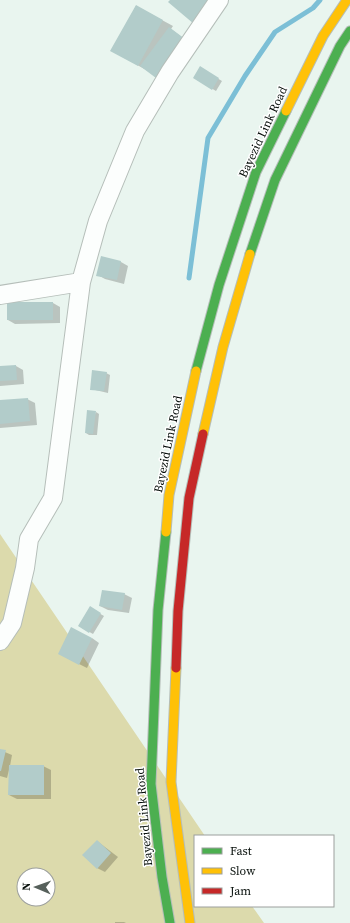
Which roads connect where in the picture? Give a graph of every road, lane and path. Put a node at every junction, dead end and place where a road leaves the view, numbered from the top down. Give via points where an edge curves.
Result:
1 (219, 0) edge
2 (347, 0) edge
3 (350, 31) edge
4 (81, 282) junction
5 (0, 295) edge
6 (0, 641) edge
7 (170, 923) edge
8 (190, 923) edge

1 - 4 street via 170,72 135,131 98,222
2 - 7 main road, Bayezid Link Road via 323,36 256,172 203,342 170,488 158,610 151,784
3 - 8 main road via 340,46 274,180 223,347 189,498 178,611 171,782
4 - 5 street
4 - 6 street via 53,498 29,539 12,623

